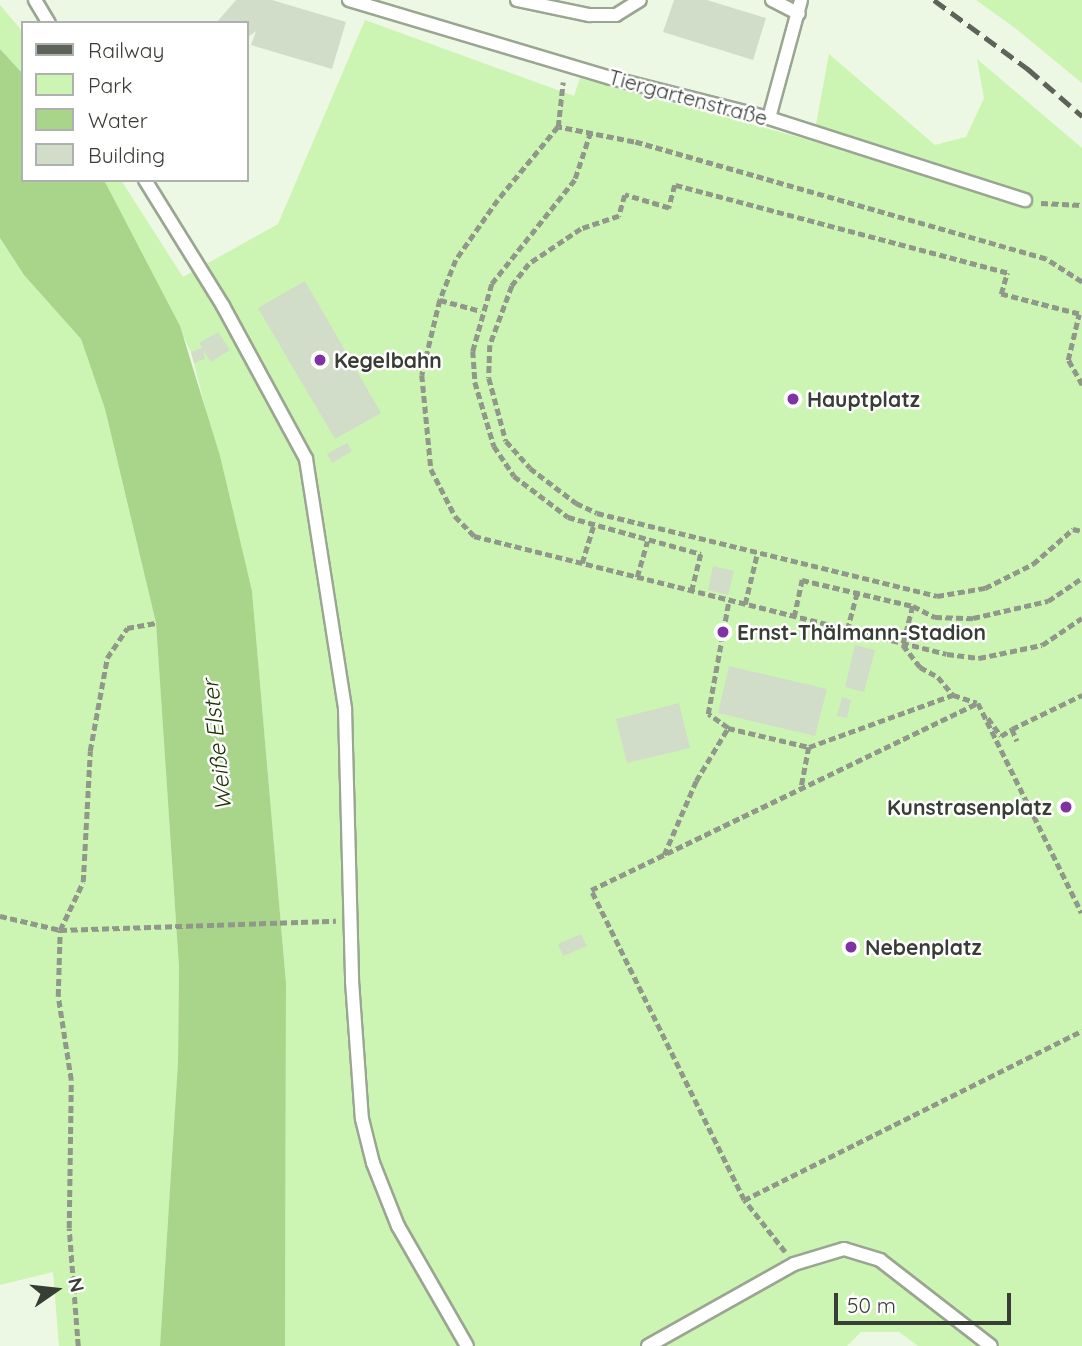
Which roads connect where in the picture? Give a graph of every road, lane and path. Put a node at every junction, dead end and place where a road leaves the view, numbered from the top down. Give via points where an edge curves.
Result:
1 (35, 0) edge
2 (349, 0) edge
3 (517, 0) edge
4 (640, 0) edge
5 (772, 0) edge
6 (801, 0) edge
7 (799, 14) junction
8 (48, 21) edge
9 (568, 64) junction
10 (769, 118) junction
11 (558, 127) junction
12 (591, 132) junction
13 (146, 182) edge
14 (1025, 200) joint
15 (1082, 205) edge
16 (1082, 282) edge
17 (440, 300) junction
18 (481, 311) junction
19 (1082, 384) edge
20 (593, 527) junction
21 (1082, 531) edge
22 (647, 541) junction
23 (757, 554) junction
24 (582, 563) junction
25 (637, 577) junction
26 (1082, 578) edge
27 (692, 591) junction
28 (857, 593) junction
29 (729, 600) junction
30 (745, 604) junction
31 (913, 606) junction
32 (794, 617) junction
33 (1082, 618) edge
34 (156, 623) dead end
35 (847, 630) junction
36 (904, 645) junction
37 (953, 695) junction
38 (1082, 695) edge
39 (978, 703) junction
40 (728, 727) junction
41 (1012, 729) junction
42 (1017, 741) dead end
43 (809, 747) junction
44 (801, 789) junction
45 (664, 856) junction
46 (1082, 913) edge
47 (0, 916) edge
48 (340, 921) dead end
49 (60, 930) junction
50 (1082, 1031) edge
51 (744, 1200) junction
52 (794, 1264) junction
53 (78, 1346) edge
54 (467, 1346) edge
55 (649, 1346) edge
56 (991, 1346) edge

1 - 8 lane
2 - 9 lane, Tiergartenstraße
3 - 4 lane via 589,15 616,15
5 - 7 lane
6 - 7 lane
7 - 10 lane via 791,26
9 - 10 lane, Tiergartenstraße
9 - 11 path
10 - 14 lane, Tiergartenstraße
11 - 12 path
11 - 17 path via 474,233 456,260
12 - 16 path via 1046,259
12 - 18 path via 575,180 513,255
13 - 54 lane via 223,306 306,459 345,709 352,981 362,1119 373,1163 398,1226
14 - 15 path
17 - 18 path
17 - 24 path via 422,375 425,430 431,469 455,516 474,536
18 - 20 path via 473,351 475,382 494,446 514,476 536,495 568,517
19 - 23 path via 1068,360 1079,314 1002,294 1007,274 674,185 669,208 625,195 619,216 581,229 549,249 512,286 490,345 489,378 506,441 530,468 597,513
20 - 22 path
20 - 24 path
21 - 23 path via 1073,529 1033,564 985,588 937,596
22 - 25 path
22 - 27 path via 701,554
23 - 30 path
24 - 25 path
25 - 27 path
26 - 31 path via 1048,601 1013,612 935,617
27 - 29 path
28 - 31 path
28 - 32 path via 803,580
28 - 35 path
29 - 30 path
29 - 40 path via 708,714
30 - 32 path
31 - 36 path
32 - 35 path
33 - 36 path via 1042,645 989,657
34 - 49 path via 127,628 107,658 90,751 83,882
35 - 36 path
36 - 37 path via 919,667 938,677
37 - 39 path
37 - 43 path
38 - 41 path
39 - 41 path via 1000,736
39 - 44 path
39 - 46 path
40 - 43 path
40 - 45 path via 696,781
41 - 42 path
43 - 44 path
44 - 45 path
45 - 51 path via 591,890
47 - 49 path
48 - 49 path
49 - 53 path via 58,996 71,1080 69,1228
50 - 51 path
51 - 52 path
52 - 55 lane
52 - 56 lane via 844,1250 880,1260

